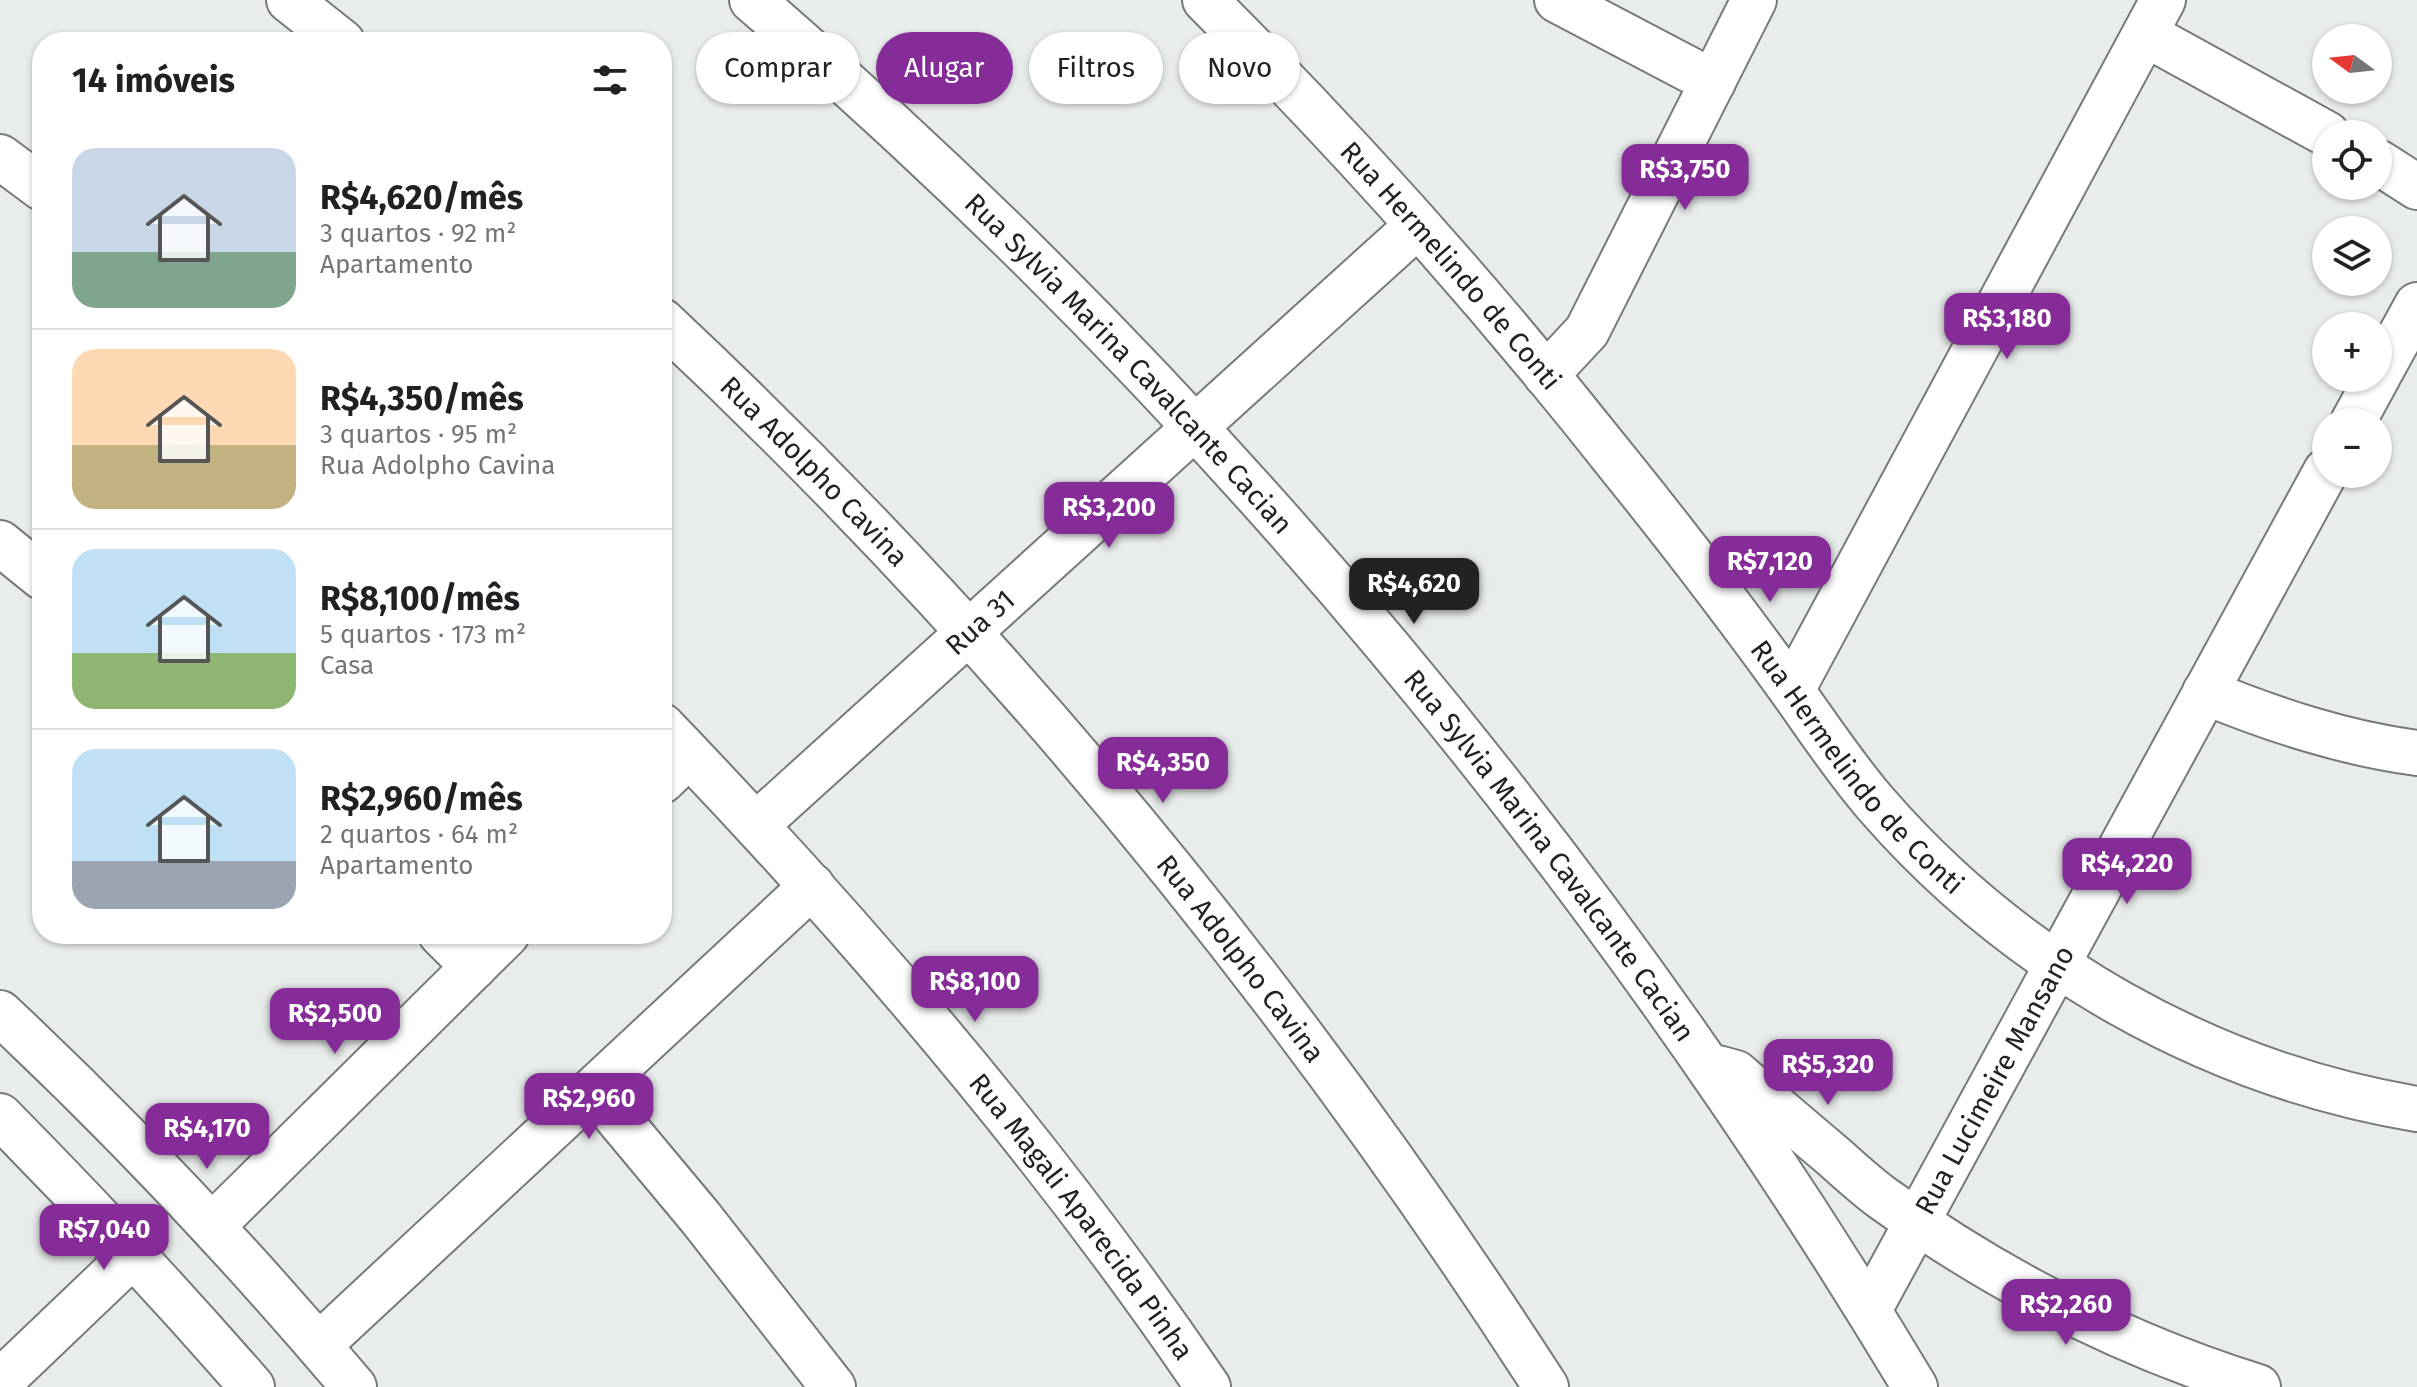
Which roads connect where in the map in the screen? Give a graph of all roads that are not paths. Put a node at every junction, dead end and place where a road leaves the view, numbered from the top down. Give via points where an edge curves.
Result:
1 (289, 0) edge
2 (752, 0) edge
3 (1205, 0) edge
4 (1557, 0) edge
5 (1754, 0) edge
6 (2154, 17) edge
7 (329, 32) edge
8 (1713, 82) junction
9 (2312, 124) edge
10 (0, 157) edge
11 (2392, 171) edge
12 (32, 181) edge
13 (2417, 187) edge
14 (1417, 226) junction
15 (2417, 305) edge
16 (672, 330) edge
17 (2392, 351) edge
18 (1546, 375) junction
19 (1194, 428) junction
20 (2317, 488) edge
21 (0, 543) edge
22 (32, 569) edge
23 (969, 632) junction
24 (1792, 690) junction
25 (2205, 692) junction
26 (2417, 753) edge
27 (672, 755) edge
28 (756, 825) junction
29 (812, 886) junction
30 (451, 944) edge
31 (497, 944) edge
32 (2056, 964) junction
33 (474, 967) junction
34 (0, 1013) edge
35 (1706, 1064) junction
36 (594, 1090) junction
37 (2417, 1109) edge
38 (0, 1116) edge
39 (1916, 1221) junction
40 (212, 1226) junction
41 (134, 1254) junction
42 (1869, 1310) junction
43 (319, 1345) junction
44 (0, 1382) edge
45 (248, 1386) edge
46 (354, 1387) edge
47 (833, 1387) edge
48 (1208, 1387) edge
49 (1546, 1387) edge
50 (1915, 1387) edge
51 (2258, 1387) edge

1 - 7 street
2 - 19 street, Rua Sylvia Marina Cavalcante Cacian via 936,166
3 - 14 street, Rua Hermelindo de Conti
4 - 8 street
5 - 8 street
6 - 9 street
6 - 24 street
8 - 18 street via 1587,331
10 - 12 street
11 - 13 street
14 - 18 street, Rua Hermelindo de Conti
14 - 19 street, Rua 31
15 - 17 street
16 - 23 street, Rua Adolpho Cavina
18 - 24 street, Rua Hermelindo de Conti
19 - 23 street, Rua 31
19 - 35 street, Rua Sylvia Marina Cavalcante Cacian via 1441,711 1555,856
20 - 25 street, Rua Lucimeire Mansano
21 - 22 street
23 - 28 street, Rua 31
23 - 49 street, Rua Adolpho Cavina via 1078,756 1290,1018 1389,1153
24 - 32 street, Rua Hermelindo de Conti via 1831,748 1923,855 1975,903
25 - 26 street via 2331,736
25 - 32 street, Rua Lucimeire Mansano
27 - 28 street, Rua Magali Aparecida Pinha
28 - 29 street, Rua Magali Aparecida Pinha
29 - 36 street
29 - 48 street, Rua Magali Aparecida Pinha via 984,1088
30 - 33 street
31 - 33 street
32 - 37 street, Rua Hermelindo de Conti via 2150,1020 2214,1050 2280,1075
32 - 39 street, Rua Lucimeire Mansano
33 - 40 street
34 - 40 street
35 - 39 street via 1736,1073
35 - 42 street, Rua Sylvia Marina Cavalcante Cacian
36 - 43 street
36 - 47 street
38 - 41 street
39 - 42 street, Rua Lucimeire Mansano
39 - 51 street via 2078,1316
40 - 43 street
41 - 44 street
41 - 45 street
42 - 50 street, Rua Sylvia Marina Cavalcante Cacian
43 - 46 street

